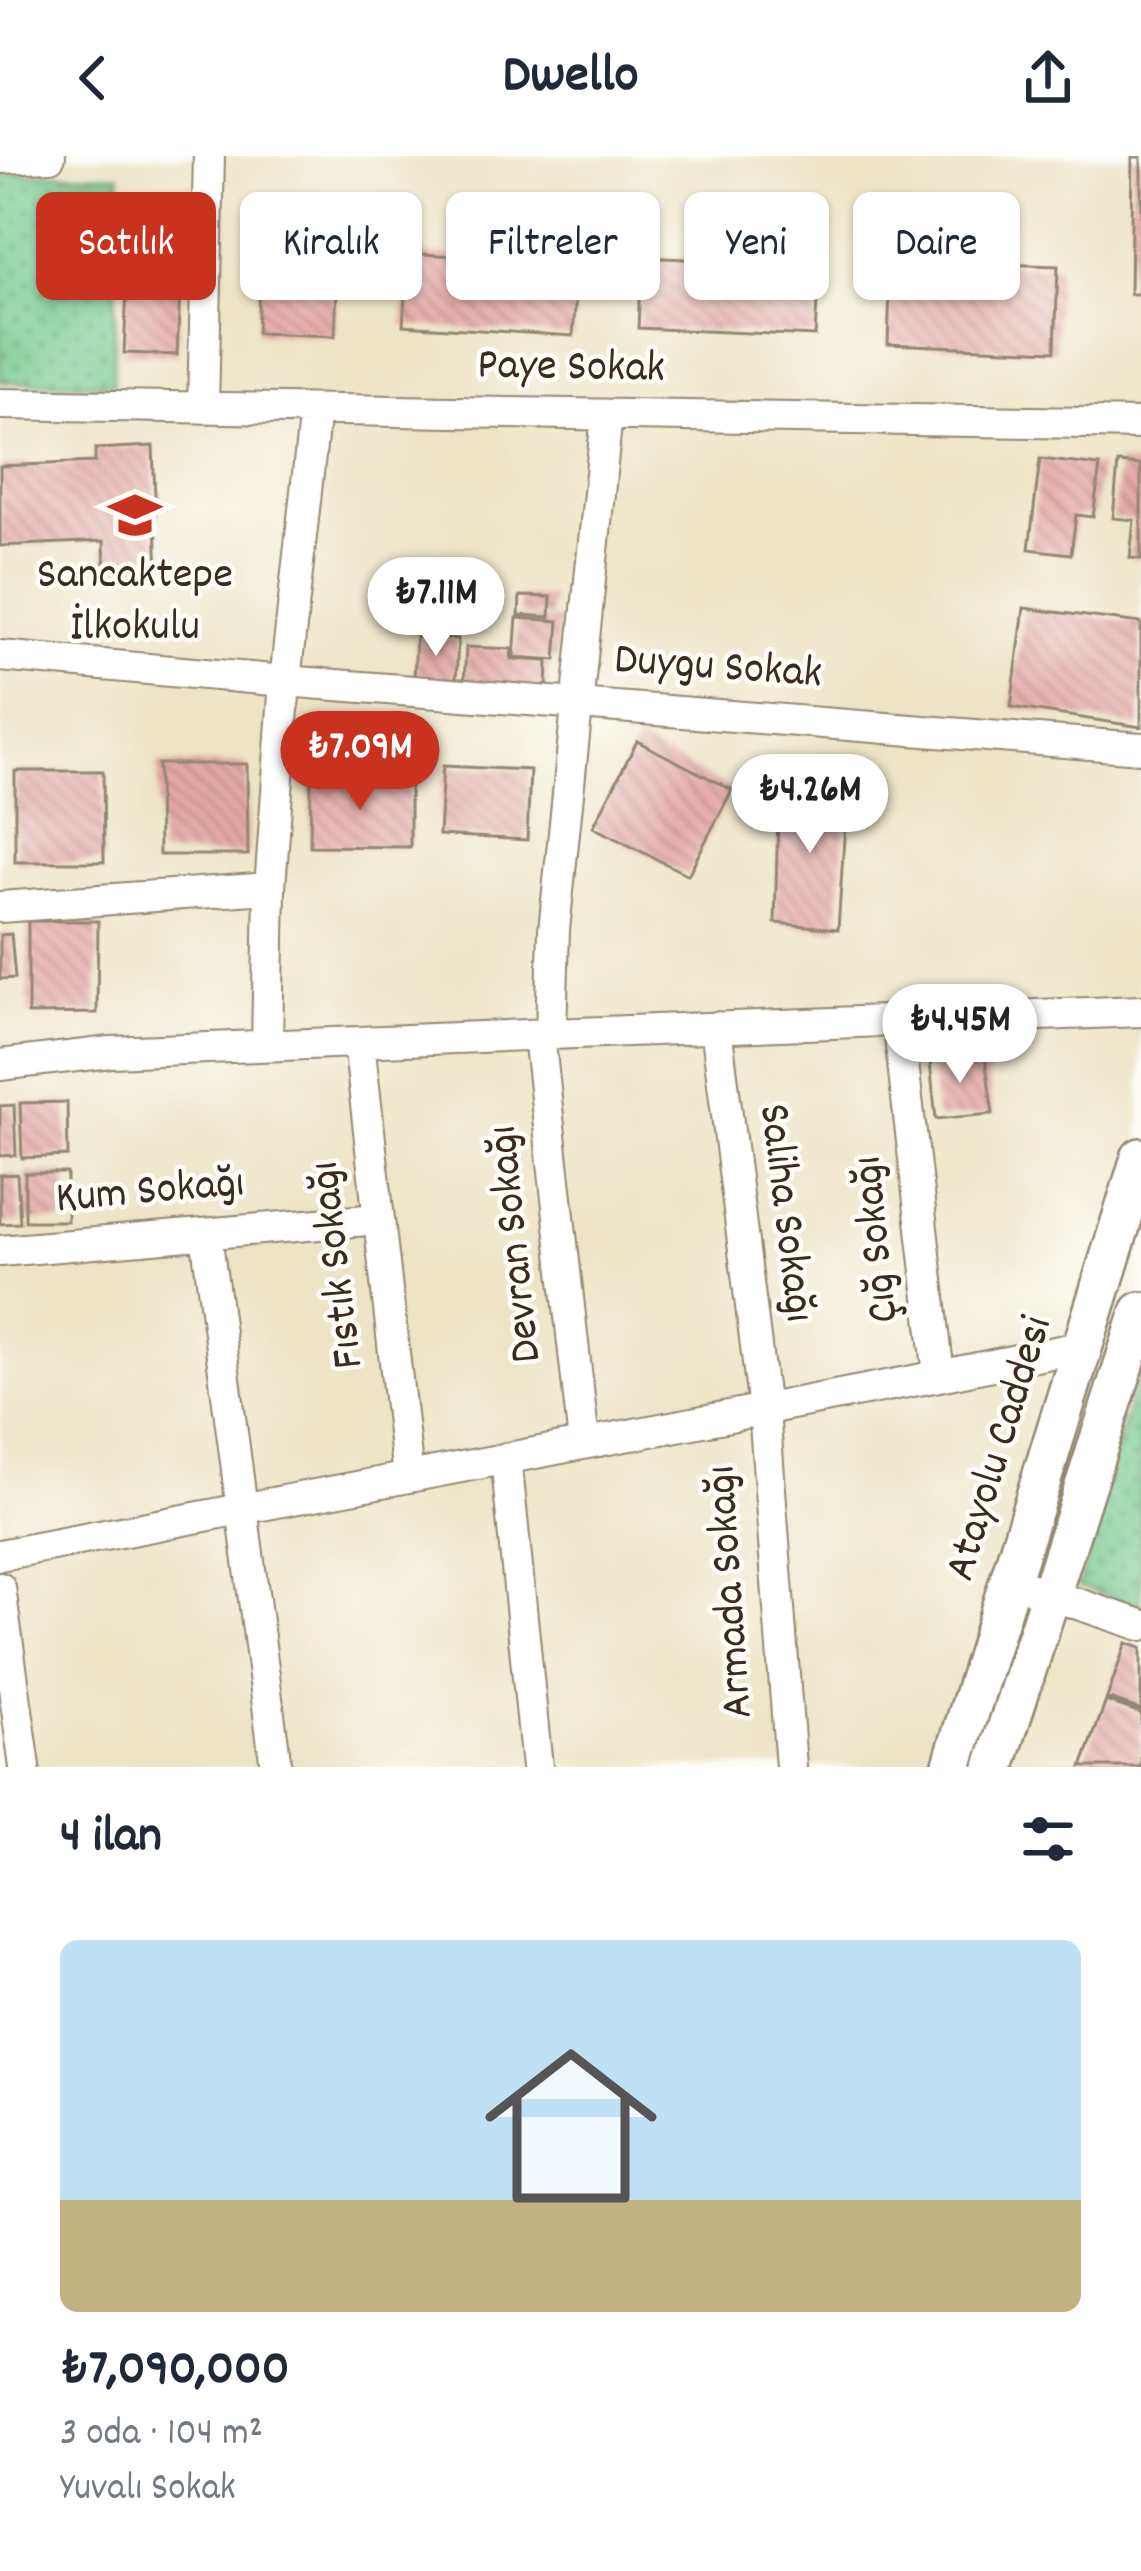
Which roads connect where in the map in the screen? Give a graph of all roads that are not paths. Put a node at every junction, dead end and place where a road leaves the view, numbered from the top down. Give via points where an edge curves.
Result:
1 (50, 156) edge
2 (209, 156) edge
3 (0, 158) edge
4 (0, 404) edge
5 (203, 408) junction
6 (315, 410) junction
7 (607, 415) junction
8 (1141, 424) edge
9 (0, 656) edge
10 (285, 681) junction
11 (575, 703) junction
12 (1141, 748) edge
13 (270, 888) junction
14 (0, 907) edge
15 (1141, 1011) edge
16 (898, 1020) junction
17 (716, 1028) junction
18 (544, 1034) junction
19 (358, 1042) junction
20 (267, 1045) junction
21 (0, 1065) edge
22 (1141, 1159) edge
23 (379, 1219) junction
24 (206, 1234) junction
25 (0, 1251) edge
26 (1141, 1312) edge
27 (1084, 1346) junction
28 (939, 1376) junction
29 (764, 1410) junction
30 (584, 1443) junction
31 (506, 1458) junction
32 (409, 1477) junction
33 (242, 1509) junction
34 (0, 1555) edge
35 (1009, 1583) junction
36 (0, 1588) edge
37 (1050, 1593) junction
38 (1141, 1625) edge
39 (25, 1767) edge
40 (276, 1767) edge
41 (537, 1767) edge
42 (791, 1767) edge
43 (952, 1767) edge
44 (994, 1767) edge

1 - 3 street
2 - 5 street
4 - 5 street, Paye Sokak
5 - 6 street, Paye Sokak
6 - 7 street, Paye Sokak
6 - 10 street
7 - 8 street, Paye Sokak
7 - 11 street, Devran Sokağı
9 - 10 street, Duygu Sokak
10 - 11 street, Duygu Sokak
10 - 13 street
11 - 12 street, Duygu Sokak
11 - 18 street, Devran Sokağı
13 - 14 street
13 - 20 street
15 - 16 street
16 - 17 street
16 - 28 street, Çığ Sokağı
17 - 18 street
17 - 29 street, Saliha Sokağı
18 - 19 street
18 - 30 street, Devran Sokağı
19 - 20 street
19 - 23 street, Fıstık Sokağı
20 - 21 street
22 - 27 main road, Atayolu Caddesi
23 - 24 street, Kum Sokağı
23 - 32 street, Fıstık Sokağı
24 - 25 street, Kum Sokağı
24 - 33 street
26 - 37 main road, Atayolu Caddesi
27 - 28 street
27 - 35 main road, Atayolu Caddesi
28 - 29 street
29 - 30 street
29 - 42 street, Armada Sokağı
30 - 31 street
31 - 32 street
31 - 41 street
32 - 33 street
33 - 34 street
33 - 40 street
35 - 37 street
35 - 43 main road, Atayolu Caddesi
36 - 39 street
37 - 38 street
37 - 44 main road, Atayolu Caddesi

